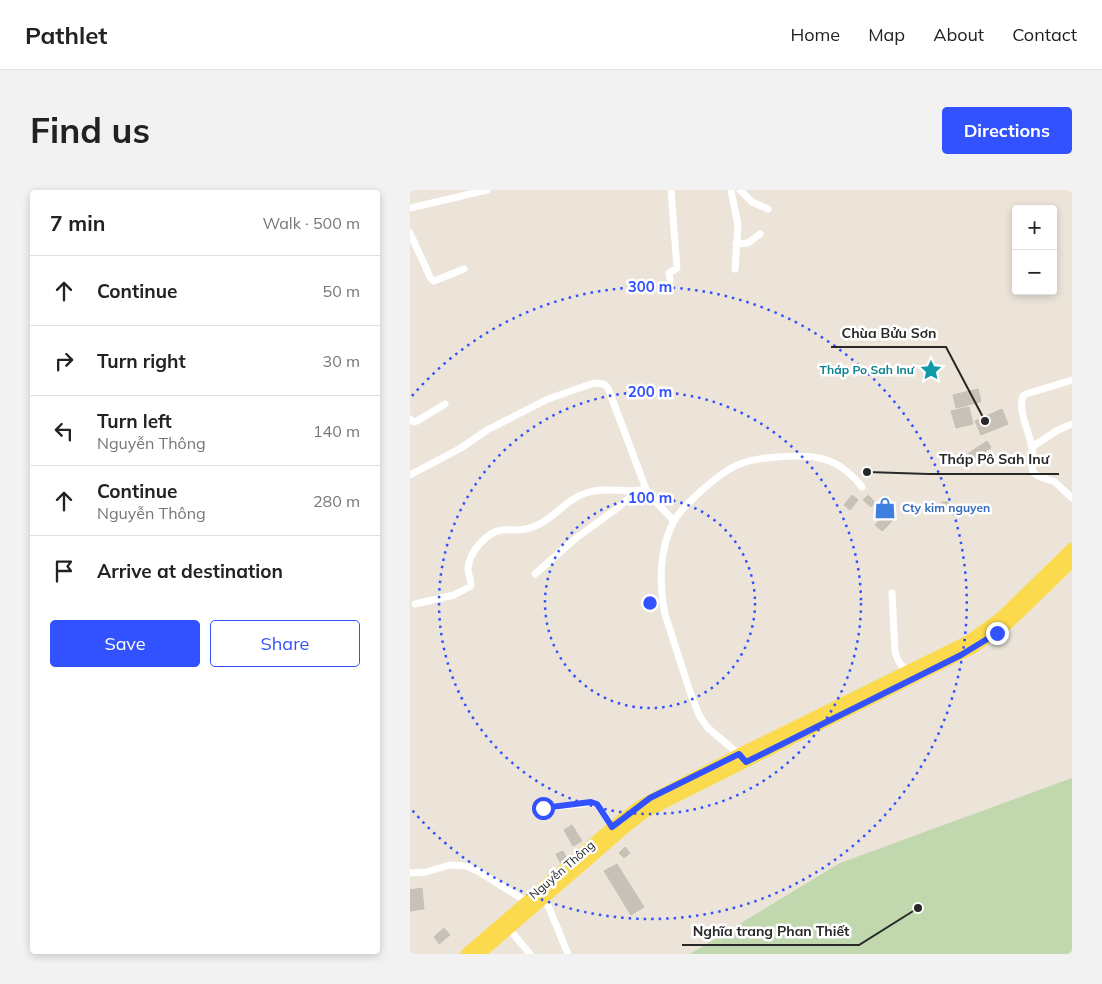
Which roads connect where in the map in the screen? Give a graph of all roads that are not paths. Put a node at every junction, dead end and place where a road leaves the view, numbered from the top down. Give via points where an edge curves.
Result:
1 (487, 190) edge
2 (671, 190) edge
3 (731, 190) edge
4 (740, 190) edge
5 (410, 208) edge
6 (768, 209) dead end
7 (410, 232) edge
8 (760, 234) dead end
9 (736, 244) junction
10 (464, 269) dead end
11 (735, 269) dead end
12 (670, 280) dead end
13 (1072, 380) edge
14 (445, 404) dead end
15 (410, 419) edge
16 (1072, 424) edge
17 (1032, 448) junction
18 (410, 475) edge
19 (862, 487) dead end
20 (646, 489) junction
21 (636, 491) junction
22 (1072, 498) edge
23 (674, 521) junction
24 (1072, 548) edge
25 (1072, 562) edge
26 (535, 574) dead end
27 (892, 593) dead end
28 (415, 604) dead end
29 (908, 670) junction
30 (742, 758) junction
31 (543, 808) dead end
32 (612, 827) junction
33 (410, 873) edge
34 (545, 898) junction
35 (527, 902) junction
36 (509, 930) junction
37 (466, 954) edge
38 (480, 954) edge
39 (530, 954) edge
40 (568, 954) edge

1 - 5 street
2 - 12 street via 678,268 669,273
3 - 9 street via 738,225
4 - 6 street via 752,202
7 - 10 street via 434,281
8 - 9 street via 748,243
9 - 11 street
13 - 17 street via 1023,396 1025,426
14 - 15 street via 414,422
16 - 17 street
17 - 22 street via 1035,474 1055,482
18 - 20 street via 533,406 600,382 608,388
19 - 23 street via 849,474 818,456 758,459 730,469 686,505
20 - 21 street
20 - 23 street
21 - 26 street
21 - 28 street via 592,491 570,501 537,526 497,532 473,550 468,567 471,586 454,595
23 - 30 street via 663,558 664,614 700,717
24 - 29 main road, Nguyễn Thông via 991,626
25 - 30 main road, Nguyễn Thông via 1009,623 979,645
27 - 29 street via 895,652 902,667
29 - 30 main road, Nguyễn Thông
30 - 32 main road, Nguyễn Thông via 650,798
30 - 34 main road, Nguyễn Thông via 644,813
31 - 32 street via 591,802 597,804
32 - 35 main road, Nguyễn Thông
33 - 35 street via 450,865 466,866
34 - 36 main road, Nguyễn Thông
34 - 40 street
35 - 37 main road, Nguyễn Thông
36 - 38 main road, Nguyễn Thông
36 - 39 street

